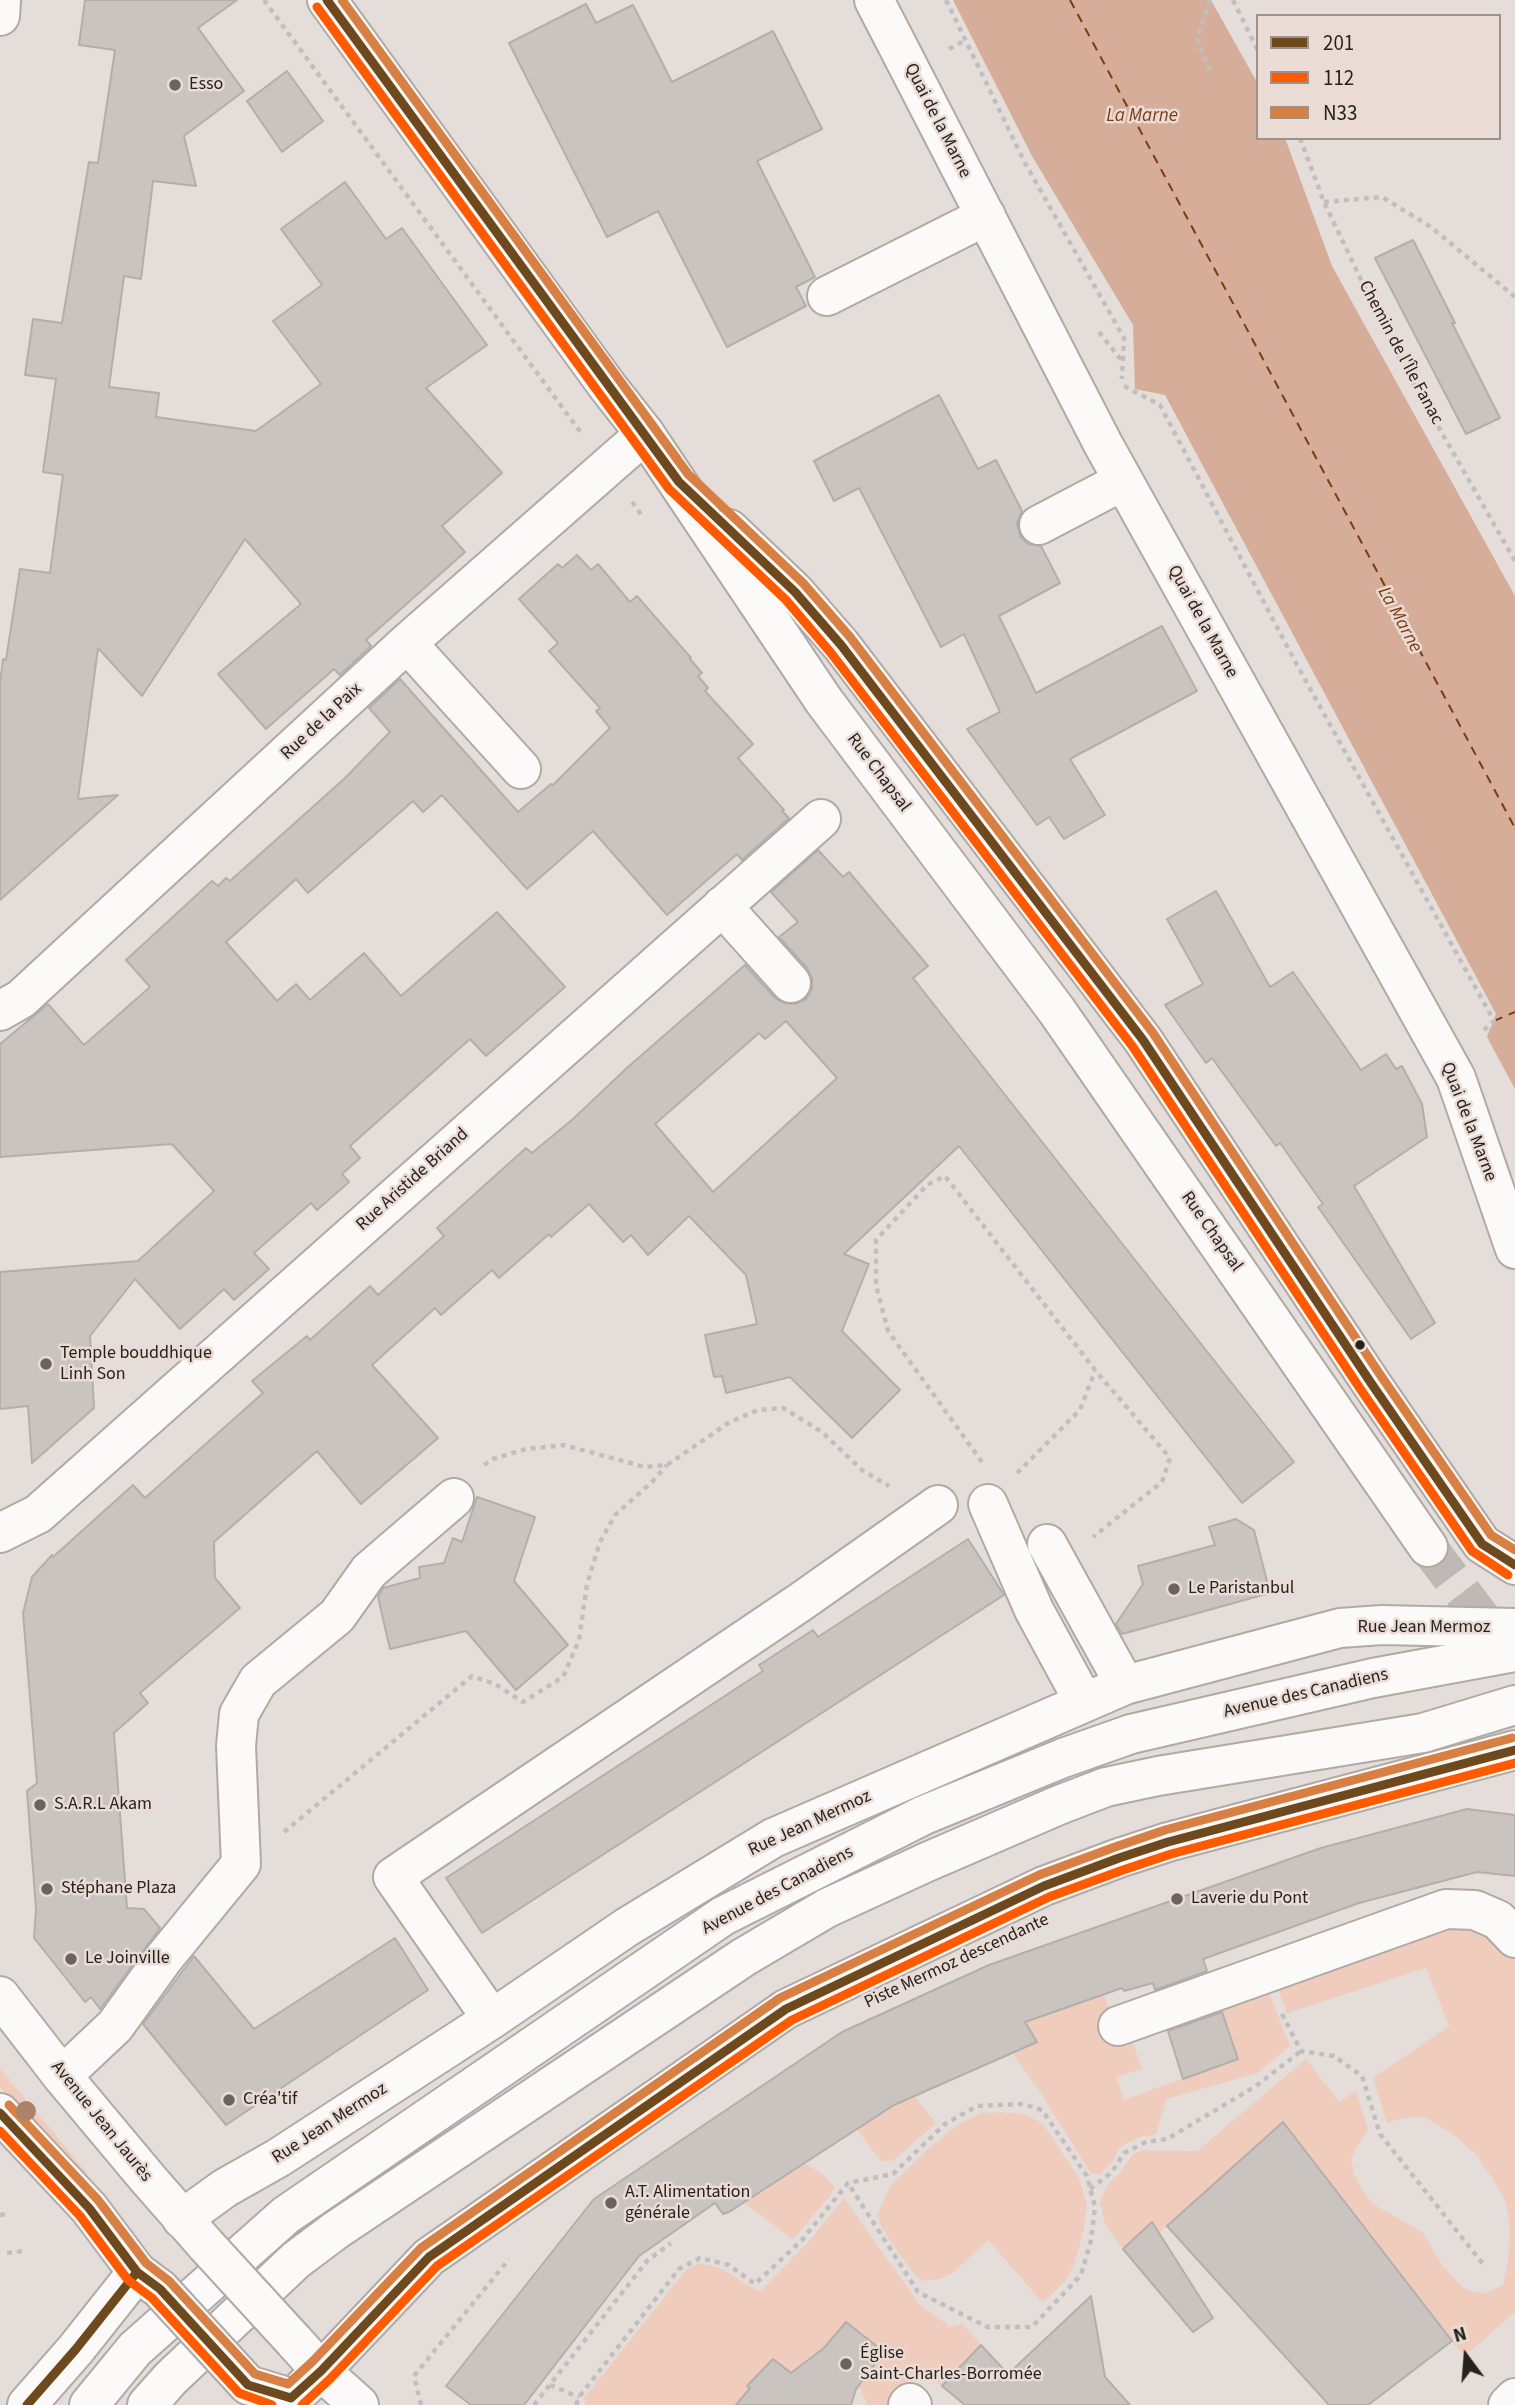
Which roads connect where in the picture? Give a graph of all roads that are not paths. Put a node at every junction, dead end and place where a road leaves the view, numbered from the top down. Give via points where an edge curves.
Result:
1 (1, 0) edge
2 (327, 0) edge
3 (874, 0) edge
4 (0, 16) edge
5 (986, 216) junction
6 (827, 296) dead end
7 (645, 434) junction
8 (1123, 481) junction
9 (679, 482) junction
10 (1039, 525) dead end
11 (407, 643) junction
12 (521, 769) dead end
13 (821, 820) dead end
14 (722, 906) junction
15 (791, 983) dead end
16 (0, 1011) edge
17 (1515, 1250) edge
18 (465, 1485) road end
19 (988, 1504) road end
20 (938, 1505) road end
21 (0, 1533) edge
22 (1047, 1544) dead end
23 (1428, 1547) tunnel mouth
24 (1515, 1565) edge
25 (1515, 1628) edge
26 (1515, 1652) edge
27 (1125, 1685) junction
28 (1084, 1702) junction
29 (1515, 1705) edge
30 (1515, 1750) edge
31 (1515, 1938) edge
32 (0, 1996) edge
33 (492, 2019) junction
34 (1118, 2026) dead end
35 (62, 2076) junction
36 (0, 2113) edge
37 (194, 2232) junction
38 (148, 2281) junction
39 (321, 2371) junction
40 (1515, 2398) edge
41 (283, 2403) edge
42 (27, 2405) edge
43 (89, 2405) edge
44 (147, 2405) edge
45 (359, 2405) edge
46 (1508, 2405) edge

1 - 4 main road
2 - 7 main road, Rue Chapsal
3 - 5 main road, Quai de la Marne
5 - 6 main road
5 - 8 main road, Quai de la Marne
7 - 9 main road, Rue Chapsal
7 - 11 main road, Rue de la Paix
8 - 10 main road
8 - 17 main road, Quai de la Marne via 1455,1078
9 - 23 main road, Rue Chapsal via 824,701 1057,1011
9 - 24 main road via 795,592 849,656 1143,1040 1482,1544
11 - 12 main road
11 - 16 main road, Rue de la Paix via 21,999
13 - 14 main road, Rue Aristide Briand
14 - 15 main road
14 - 21 main road, Rue Aristide Briand via 49,1505
18 - 35 main road via 369,1571 337,1616 258,1681 239,1714 236,1746 241,1864 164,1958 116,2026
19 - 28 main road via 1034,1610
20 - 33 main road via 393,1877
22 - 27 main road
25 - 27 main road, Rue Jean Mermoz via 1340,1628
26 - 43 main road, Avenue des Canadiens via 1373,1678 1131,1734 924,1815 723,1916 286,2215 135,2349
27 - 28 main road, Rue Jean Mermoz
28 - 33 main road, Rue Jean Mermoz via 772,1838 627,1927
29 - 44 main road via 1423,1733 1106,1787 827,1908 744,1957 336,2230 296,2260
30 - 39 main road via 1119,1858 1044,1886 786,2008 429,2257
31 - 34 main road via 1498,1920 1475,1910 1446,1909
32 - 35 main road, Avenue Jean Jaurès
33 - 37 main road, Rue Jean Mermoz via 225,2188
35 - 37 main road, Avenue Jean Jaurès
36 - 38 main road via 89,2208
37 - 39 main road, Avenue Jean Jaurès, bridge
38 - 41 main road, bridge via 248,2385
38 - 42 main road via 76,2349
39 - 41 main road
39 - 45 main road, Avenue Jean Jaurès
40 - 46 main road

